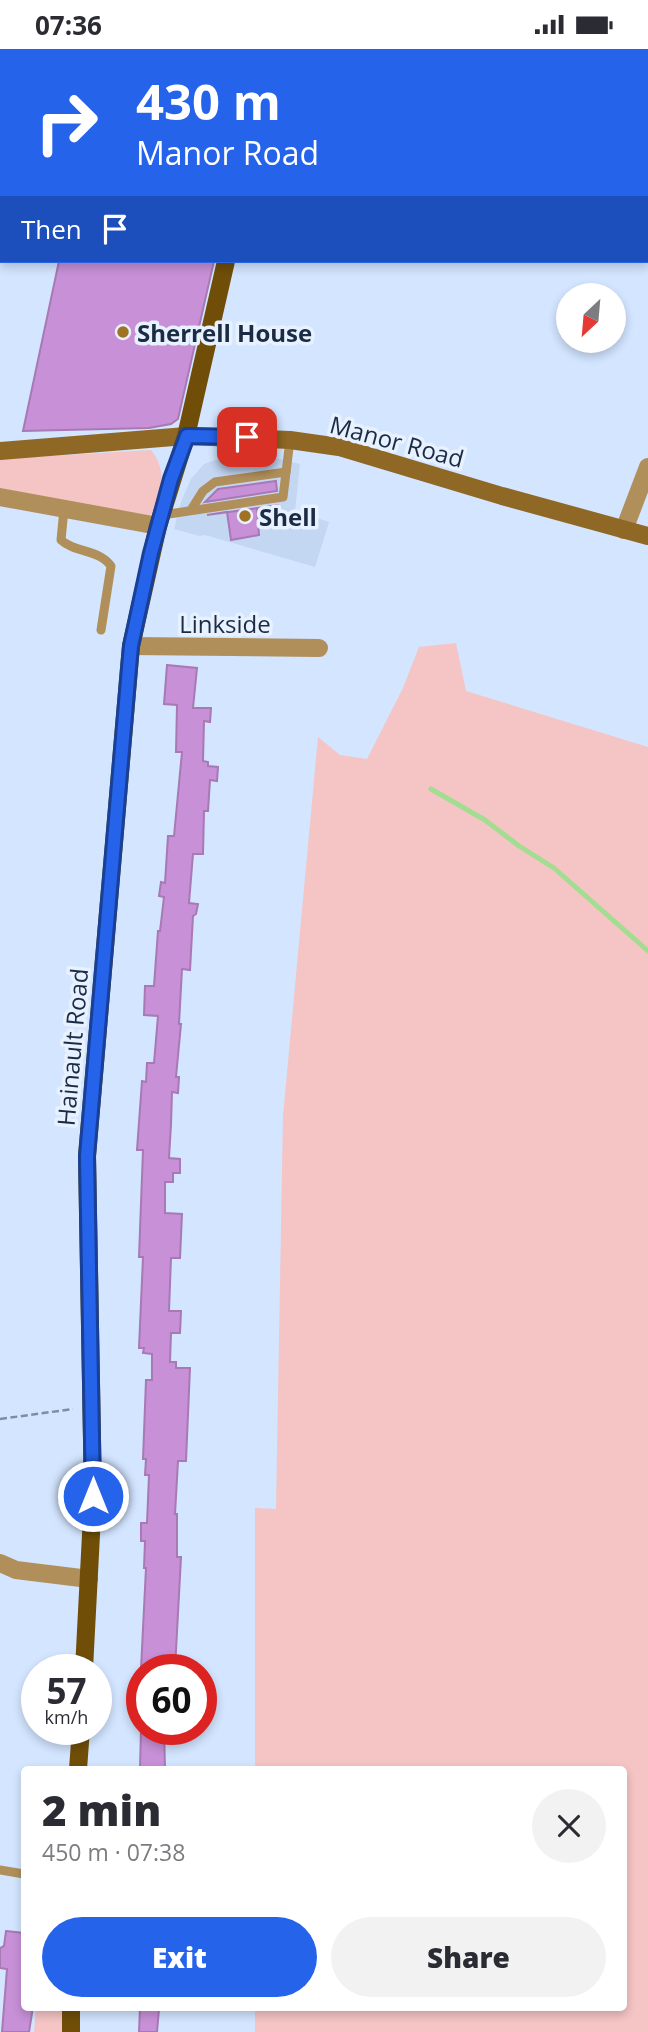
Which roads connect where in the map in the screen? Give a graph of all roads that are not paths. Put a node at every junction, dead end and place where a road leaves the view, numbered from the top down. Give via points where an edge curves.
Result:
1 (226, 263) edge
2 (187, 436) junction
3 (290, 440) junction
4 (0, 451) edge
5 (648, 467) edge
6 (286, 472) junction
7 (0, 497) edge
8 (64, 509) junction
9 (191, 510) junction
10 (160, 521) junction
11 (624, 530) junction
12 (648, 536) edge
13 (101, 630) dead end
14 (131, 646) junction
15 (319, 648) dead end
16 (0, 1563) edge
17 (89, 1579) junction
18 (85, 1654) edge
19 (79, 1745) edge
20 (78, 1766) edge
21 (0, 1870) edge
22 (21, 1874) edge
23 (71, 2011) edge
24 (71, 2032) edge

1 - 2 main road, Hainault Road
2 - 3 main road, Manor Road
2 - 4 main road, Manor Road
2 - 10 main road, Hainault Road
3 - 6 lane
3 - 11 main road, Manor Road via 339,447
5 - 11 street
6 - 9 lane via 215,482
6 - 9 lane via 283,498
7 - 8 street
8 - 10 street
8 - 13 lane via 61,540 102,557 111,566
9 - 10 lane
10 - 14 main road, Hainault Road
11 - 12 main road, Manor Road
14 - 15 street, Linkside
14 - 17 main road, Hainault Road via 87,1156 93,1407
16 - 17 street via 16,1570
17 - 18 main road, Hainault Road
19 - 20 main road
21 - 22 lane
23 - 24 main road

